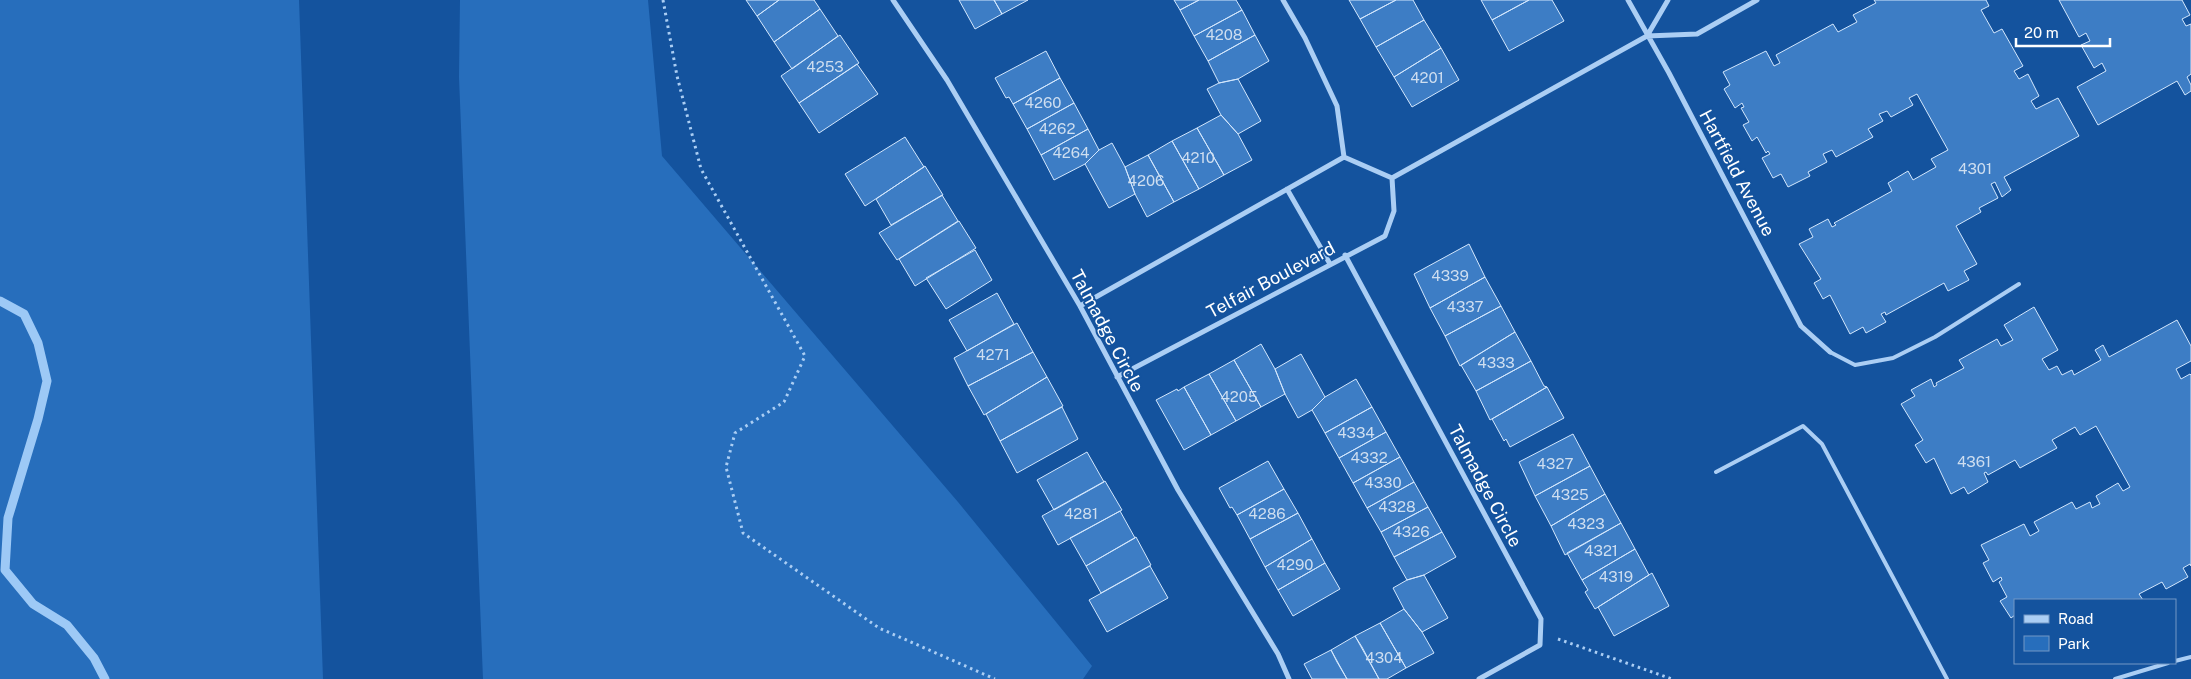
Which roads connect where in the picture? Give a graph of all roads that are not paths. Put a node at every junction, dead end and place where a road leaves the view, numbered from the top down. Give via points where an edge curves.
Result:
1 (893, 0) edge
2 (1283, 0) edge
3 (1628, 0) edge
4 (1668, 0) edge
5 (1756, 0) edge
6 (1647, 36) junction
7 (1344, 157) junction
8 (1392, 178) junction
9 (1287, 189) junction
10 (1345, 256) junction
11 (1330, 264) junction
12 (2019, 284) dead end
13 (1080, 306) junction
14 (1830, 352) joint
15 (1117, 377) junction
16 (1716, 472) dead end
17 (2191, 656) edge
18 (2176, 661) edge
19 (2165, 664) edge
20 (1289, 679) edge
21 (1479, 679) edge
22 (1947, 679) edge
23 (2115, 679) edge

1 - 13 street, Talmadge Circle via 947,80
2 - 7 street via 1337,106
3 - 6 street, Hartfield Avenue
4 - 6 street
5 - 6 street via 1696,34
6 - 8 street
6 - 14 street, Hartfield Avenue via 1801,326
7 - 8 street
7 - 9 street
8 - 10 street, Telfair Boulevard via 1394,211 1386,236
9 - 11 street
9 - 13 street
10 - 11 street, Telfair Boulevard
10 - 21 street, Talmadge Circle via 1541,620 1540,646
11 - 15 street, Telfair Boulevard
12 - 14 lane via 1935,337 1894,358 1855,365
13 - 15 street, Talmadge Circle
15 - 20 street, Talmadge Circle via 1178,490 1278,654
16 - 22 lane via 1803,426 1822,444
17 - 18 lane
19 - 23 lane

